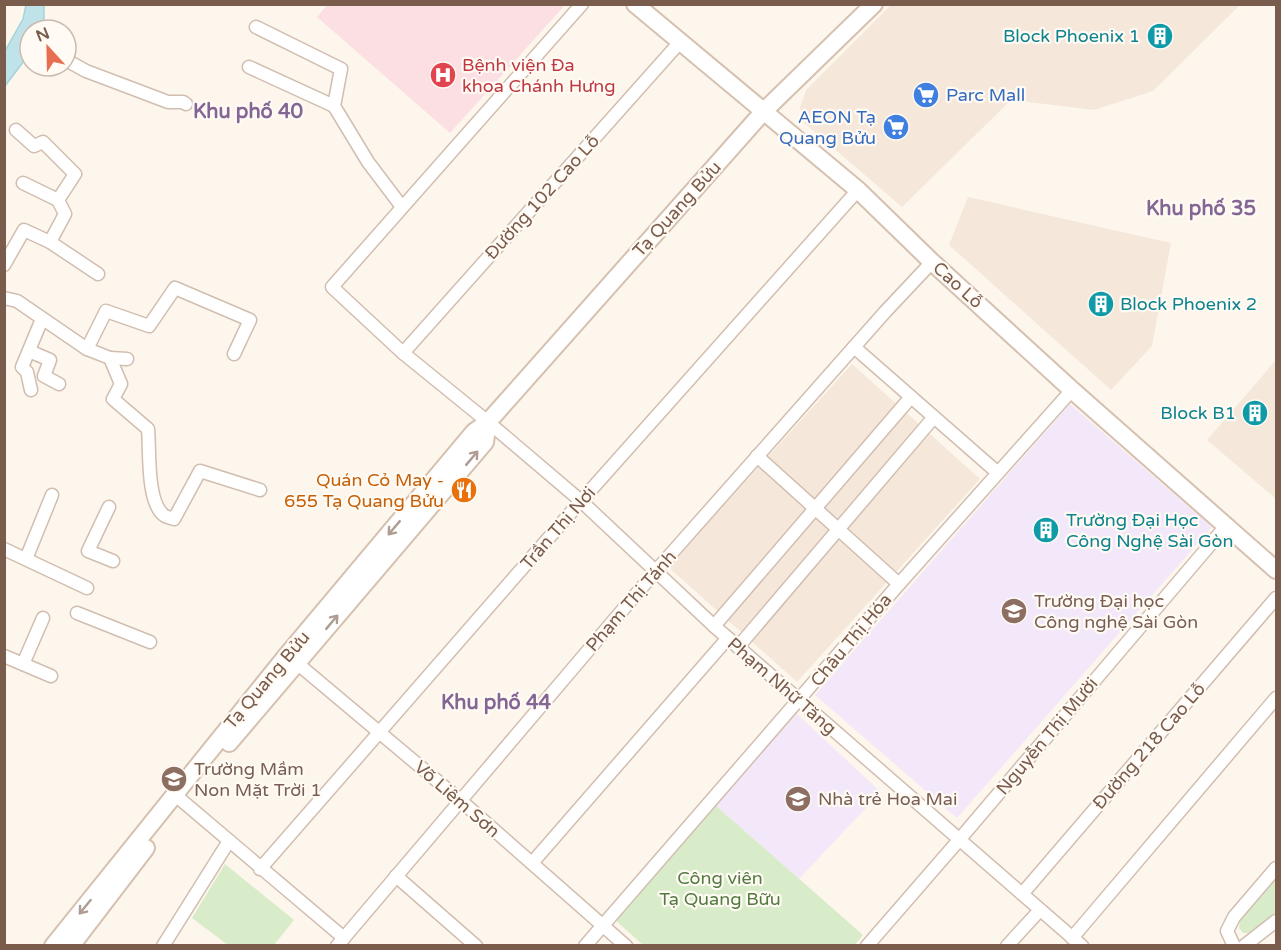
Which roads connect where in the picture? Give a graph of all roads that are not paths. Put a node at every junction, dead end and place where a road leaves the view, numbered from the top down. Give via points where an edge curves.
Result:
1 (582, 4) edge
2 (635, 4) edge
3 (874, 4) edge
4 (256, 27) dead end
5 (680, 42) junction
6 (78, 66) edge
7 (249, 67) dead end
8 (186, 104) dead end
9 (334, 106) junction
10 (764, 111) junction
11 (16, 130) dead end
12 (23, 183) dead end
13 (858, 190) junction
14 (58, 200) junction
15 (402, 207) junction
16 (50, 242) junction
17 (932, 262) junction
18 (4, 265) edge
19 (98, 274) dead end
20 (4, 298) edge
21 (42, 319) junction
22 (854, 347) junction
23 (87, 349) junction
24 (29, 351) junction
25 (403, 352) junction
26 (234, 354) dead end
27 (111, 358) junction
28 (127, 359) dead end
29 (59, 384) dead end
30 (31, 390) dead end
31 (1072, 390) junction
32 (911, 397) junction
33 (934, 417) junction
34 (488, 422) junction
35 (757, 456) junction
36 (998, 473) junction
37 (260, 490) dead end
38 (52, 495) dead end
39 (581, 501) junction
40 (109, 507) dead end
41 (815, 509) junction
42 (1226, 526) junction
43 (838, 529) junction
44 (4, 549) edge
45 (26, 559) junction
46 (113, 561) dead end
47 (1276, 570) edge
48 (654, 573) junction
49 (899, 584) junction
50 (87, 588) dead end
51 (1276, 598) edge
52 (77, 613) dead end
53 (43, 618) dead end
54 (714, 626) junction
55 (727, 639) junction
56 (150, 642) dead end
57 (738, 647) junction
58 (4, 656) edge
59 (292, 659) junction
60 (23, 664) junction
61 (51, 676) dead end
62 (1276, 699) edge
63 (799, 701) junction
64 (379, 732) junction
65 (178, 797) junction
66 (460, 800) junction
67 (959, 840) junction
68 (229, 841) junction
69 (532, 863) junction
70 (1276, 868) edge
71 (260, 869) junction
72 (396, 876) junction
73 (1022, 894) junction
74 (1040, 910) junction
75 (1276, 921) edge
76 (602, 924) junction
77 (341, 942) edge
78 (1077, 942) edge
79 (61, 944) edge
80 (473, 944) edge
81 (163, 945) edge
82 (585, 945) edge
83 (626, 945) edge
84 (867, 945) edge
85 (1007, 945) edge
86 (1234, 945) edge
87 (1244, 945) edge

1 - 15 street
2 - 5 main road, Cao Lỗ
3 - 10 main road, Tạ Quang Bửu
4 - 9 street via 341,69
5 - 10 main road, Cao Lỗ
5 - 25 street, Đường 102 Cao Lỗ
6 - 8 street via 168,102
7 - 9 street
9 - 15 street via 368,162
10 - 13 main road, Cao Lỗ
10 - 34 main road, Tạ Quang Bửu
11 - 14 street via 34,146 43,142 75,174
12 - 14 street
13 - 17 main road, Cao Lỗ
13 - 39 street, Trần Thị Nơi
14 - 16 street via 65,214
15 - 25 street, Phạm Nhữ Tăng via 332,287
16 - 18 street via 24,230
16 - 19 street
17 - 22 street, Phạm Thị Tánh
17 - 31 main road, Cao Lỗ
20 - 21 street via 17,301
21 - 23 street
21 - 24 street
22 - 32 street
22 - 35 street, Phạm Thị Tánh
23 - 26 street via 106,311 149,326 175,288 250,320
23 - 27 street
24 - 29 street via 50,360 44,376
24 - 30 street via 22,367
25 - 34 street, Phạm Nhữ Tăng
27 - 28 street
27 - 37 street via 121,384 113,399 148,429 150,479 163,515 174,519 200,471
31 - 36 street, Châu Thị Hóa
31 - 42 main road, Cao Lỗ
32 - 33 street
32 - 41 street
33 - 36 street
33 - 43 street
34 - 39 street, Phạm Nhữ Tăng
34 - 59 main road, Tạ Quang Bửu via 485,442
35 - 41 street
35 - 48 street, Phạm Thị Tánh
36 - 49 street, Châu Thị Hóa
38 - 45 street
39 - 48 street, Phạm Nhữ Tăng
39 - 64 street, Trần Thị Nơi
40 - 46 street via 88,551
41 - 43 street
41 - 54 street
42 - 47 main road, Cao Lỗ
42 - 67 street, Nguyễn Thị Mười
43 - 49 street
43 - 57 street
44 - 45 street
45 - 50 street
48 - 54 street, Phạm Nhữ Tăng
48 - 66 street, Phạm Thị Tánh
49 - 63 street, Châu Thị Hóa
51 - 73 street, Đường 218 Cao Lỗ
52 - 56 street
53 - 60 street
54 - 55 street, Phạm Nhữ Tăng
55 - 57 street, Phạm Nhữ Tăng
55 - 69 street
57 - 63 street, Phạm Nhữ Tăng
58 - 60 street
59 - 64 street, Võ Liêm Sơn
59 - 65 main road, Tạ Quang Bửu
60 - 61 street
62 - 78 street
63 - 67 street, Phạm Nhữ Tăng
63 - 76 street, Châu Thị Hóa
64 - 66 street, Võ Liêm Sơn
64 - 71 street, Trần Thị Nơi
65 - 68 street
65 - 79 main road, Tạ Quang Bửu
66 - 69 street, Võ Liêm Sơn
66 - 72 street, Phạm Thị Tánh
67 - 73 street, Phạm Nhữ Tăng
67 - 84 street, Nguyễn Thị Mười
68 - 71 street
68 - 81 street
69 - 76 street, Võ Liêm Sơn
70 - 86 street via 1234,917 1227,931
71 - 77 street
72 - 77 street, Phạm Thị Tánh
72 - 80 street
73 - 74 street, Phạm Nhữ Tăng
74 - 78 street, Phạm Nhữ Tăng
74 - 85 street
75 - 87 street
76 - 82 street, Châu Thị Hóa
76 - 83 street, Võ Liêm Sơn

